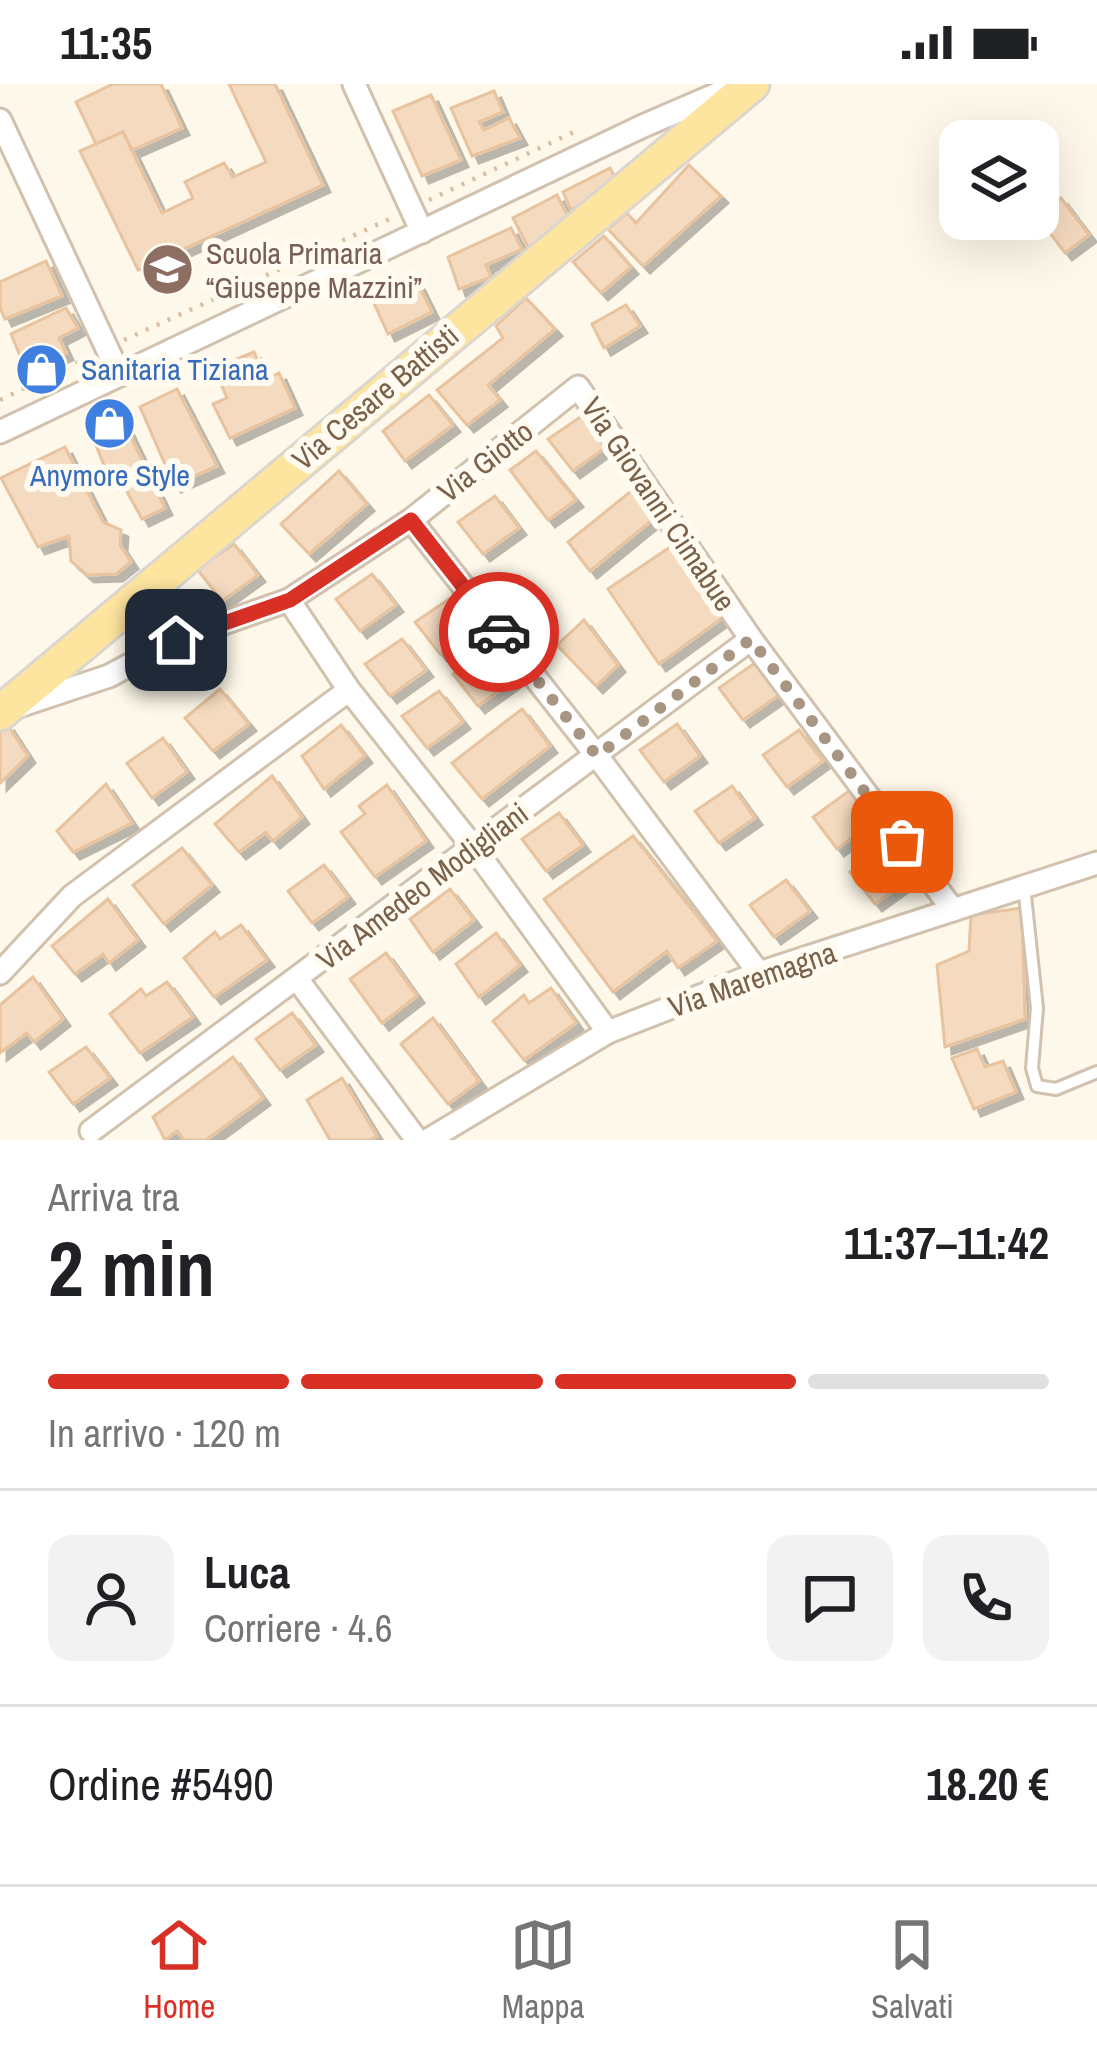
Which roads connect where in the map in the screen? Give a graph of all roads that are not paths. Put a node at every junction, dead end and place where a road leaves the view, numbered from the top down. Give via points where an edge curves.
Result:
1 (354, 84) edge
2 (740, 84) edge
3 (752, 84) edge
4 (0, 120) edge
5 (422, 232) junction
6 (119, 374) junction
7 (578, 387) joint
8 (0, 431) edge
9 (411, 520) junction
10 (290, 600) junction
11 (751, 639) junction
12 (349, 690) junction
13 (0, 712) edge
14 (597, 756) junction
15 (474, 848) junction
16 (1097, 862) edge
17 (1024, 886) junction
18 (953, 910) junction
19 (0, 973) edge
20 (759, 973) junction
21 (297, 979) junction
22 (608, 1032) junction
23 (1097, 1072) edge
24 (91, 1131) dead end
25 (417, 1140) edge
26 (428, 1140) edge

1 - 5 street
2 - 5 street
3 - 13 main road, Via Cesare Battisti
4 - 6 street
5 - 6 street
6 - 8 street
7 - 9 street, Via Giotto
7 - 11 street, Via Giovanni Cimabue
9 - 10 street, Via Giotto
9 - 14 street
10 - 12 street
10 - 13 street, Via Giotto
11 - 14 street, Via Amedeo Modigliani
11 - 18 street, Via Giovanni Cimabue
12 - 15 street
12 - 19 street via 73,896
14 - 15 street, Via Amedeo Modigliani
14 - 20 street
15 - 21 street, Via Amedeo Modigliani
15 - 22 street
16 - 17 street, Via Maremagna
17 - 18 street, Via Maremagna
17 - 23 lane via 1037,1085 1056,1089
18 - 20 street, Via Maremagna
20 - 22 street, Via Maremagna
21 - 24 street, Via Amedeo Modigliani
21 - 25 street
22 - 26 street, Via Maremagna

